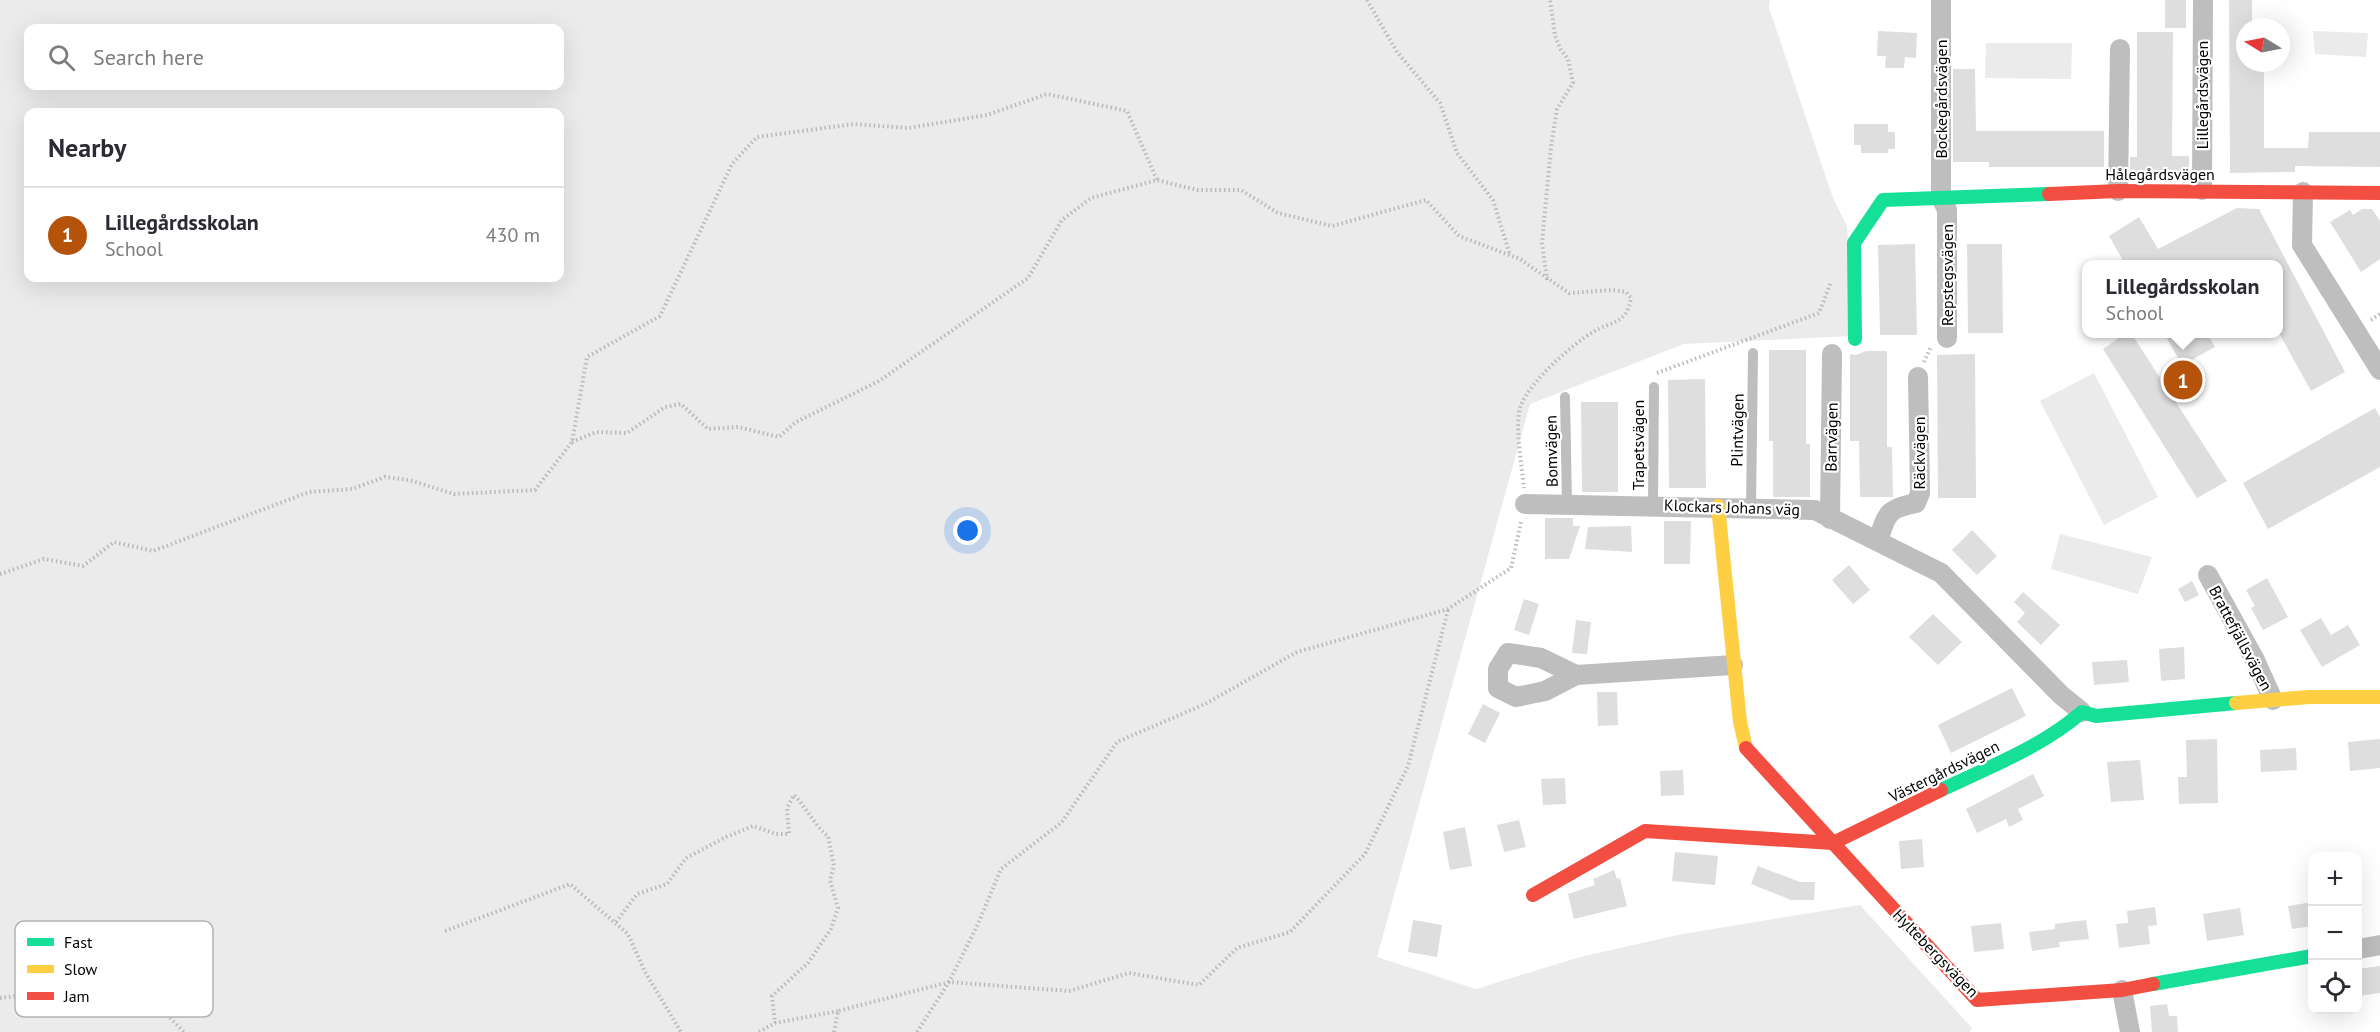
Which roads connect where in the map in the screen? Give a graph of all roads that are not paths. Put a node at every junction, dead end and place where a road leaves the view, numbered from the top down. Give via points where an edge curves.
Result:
1 (1941, 0) edge
2 (2203, 0) edge
3 (2120, 49) dead end
4 (2118, 190) junction
5 (2202, 190) junction
6 (2302, 192) junction
7 (2380, 194) edge
8 (1941, 197) junction
9 (1947, 338) road end
10 (1855, 339) dead end
11 (1753, 353) dead end
12 (1832, 354) dead end
13 (2380, 370) edge
14 (1918, 377) road end
15 (1654, 387) dead end
16 (1565, 397) dead end
17 (1525, 504) road end
18 (1567, 504) junction
19 (1653, 504) junction
20 (1718, 506) junction
21 (1751, 508) junction
22 (1830, 519) junction
23 (1878, 541) junction
24 (2208, 575) dead end
25 (1733, 664) junction
26 (1576, 675) dead end
27 (2380, 697) edge
28 (2273, 700) junction
29 (2082, 712) junction
30 (1833, 843) junction
31 (1533, 895) dead end
32 (2380, 945) edge
33 (2362, 948) edge
34 (2308, 957) edge
35 (2122, 990) junction
36 (2130, 1032) edge

1 - 8 street, Bockegårdsvägen
2 - 5 street, Lillegårdsvägen
3 - 4 street
4 - 5 street, Hålegårdsvägen
4 - 8 street, Hålegårdsvägen
5 - 6 street, Hålegårdsvägen
6 - 7 street, Hålegårdsvägen
6 - 13 street via 2302,244
8 - 9 street, Repstegsvägen via 1947,210
8 - 10 street, Hålegårdsvägen via 1883,200 1854,243
11 - 21 lane, Plintvägen
12 - 22 street, Barrvägen
14 - 23 street, Räckvägen via 1920,493 1916,503 1889,512
15 - 19 lane, Trapetsvägen
16 - 18 lane, Bomvägen
17 - 18 street, Klockars Johans väg
18 - 19 street, Klockars Johans väg
19 - 20 street, Klockars Johans väg
20 - 21 street, Klockars Johans väg
20 - 25 street, Hyltebergsvägen
21 - 22 street, Klockars Johans väg via 1815,510
22 - 23 street, Klockars Johans väg
23 - 29 street, Klockars Johans väg via 1941,573
24 - 28 street, Brattefjällsvägen
25 - 26 street
25 - 30 street, Hyltebergsvägen via 1747,751
27 - 28 street
28 - 29 street via 2096,716
29 - 30 street, Västergårdsvägen via 2065,728 2026,749
30 - 31 street, Västergårdsvägen via 1645,831
30 - 35 street, Hyltebergsvägen via 1977,1000
32 - 33 street
34 - 35 street, Hyltebergsvägen
35 - 36 street

